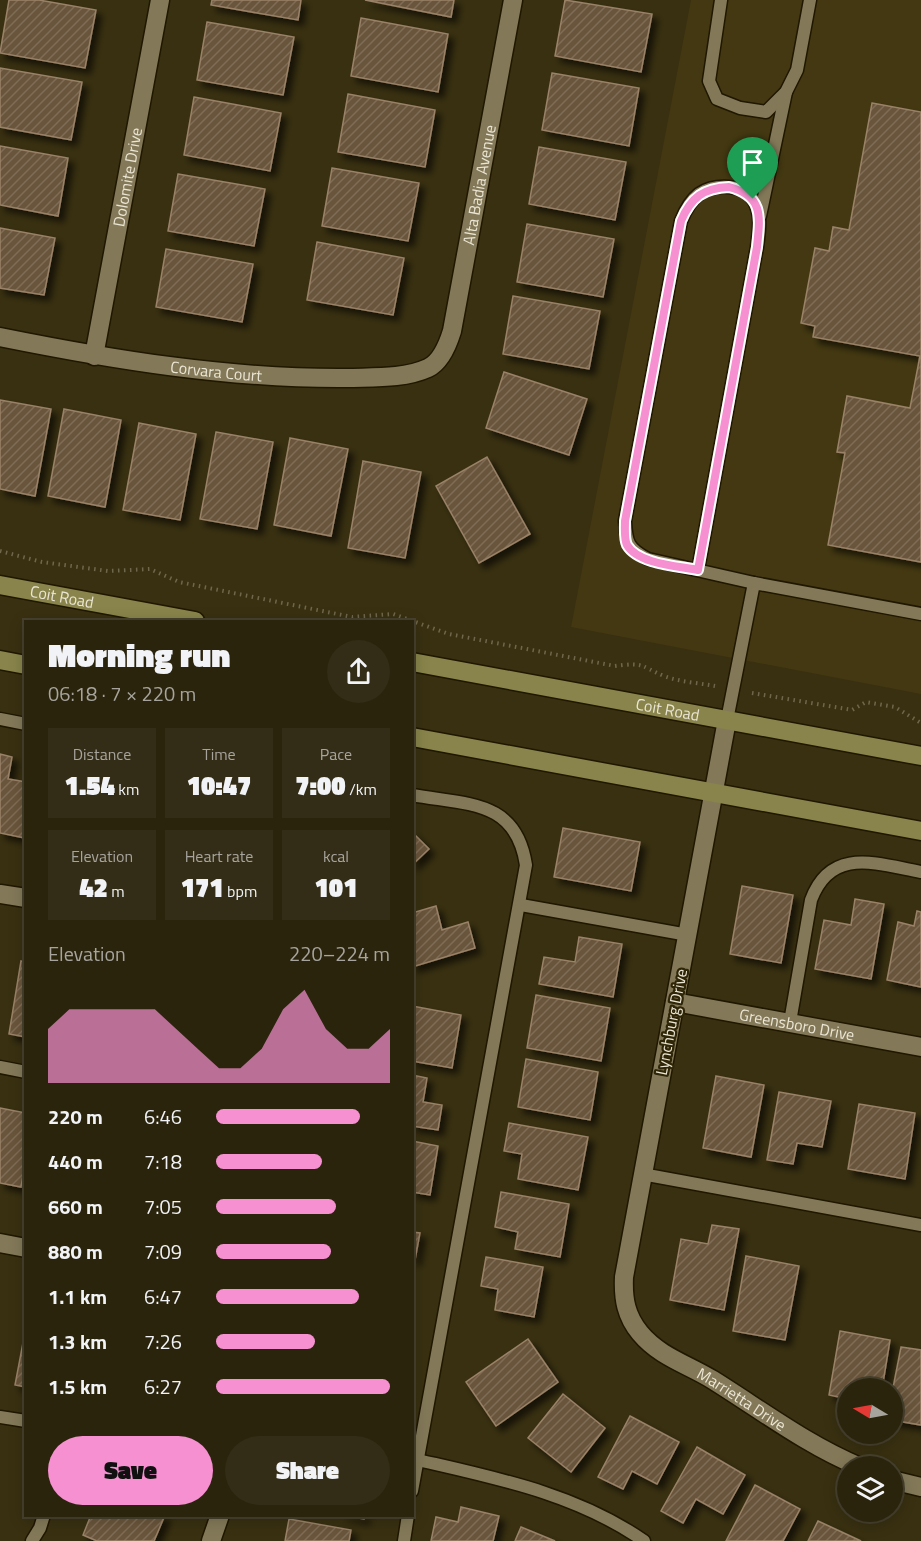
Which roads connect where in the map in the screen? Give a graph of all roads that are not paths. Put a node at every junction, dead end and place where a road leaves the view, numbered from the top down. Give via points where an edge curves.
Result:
1 (160, 0) edge
2 (513, 0) edge
3 (721, 0) edge
4 (810, 0) edge
5 (786, 92) junction
6 (760, 217) junction
7 (0, 338) edge
8 (94, 356) junction
9 (432, 366) joint
10 (698, 570) junction
11 (754, 583) junction
12 (0, 585) edge
13 (921, 614) edge
14 (190, 620) edge
15 (0, 660) edge
16 (414, 662) edge
17 (24, 665) edge
18 (0, 719) edge
19 (728, 720) junction
20 (24, 724) edge
21 (414, 737) edge
22 (921, 756) edge
23 (713, 793) junction
24 (414, 795) edge
25 (921, 831) edge
26 (921, 872) edge
27 (0, 894) edge
28 (24, 898) edge
29 (520, 905) junction
30 (688, 935) junction
31 (675, 1002) junction
32 (790, 1023) junction
33 (921, 1047) edge
34 (0, 1067) edge
35 (24, 1072) edge
36 (642, 1174) junction
37 (921, 1225) edge
38 (0, 1243) edge
39 (24, 1248) edge
40 (632, 1322) joint
41 (0, 1417) edge
42 (24, 1421) edge
43 (839, 1456) edge
44 (418, 1460) junction
45 (414, 1481) edge
46 (903, 1483) edge
47 (921, 1487) edge
48 (43, 1517) edge
49 (219, 1517) edge
50 (408, 1517) edge
51 (32, 1541) edge
52 (211, 1541) edge
53 (404, 1541) edge
54 (644, 1541) edge

1 - 8 street, Dolomite Drive
2 - 9 street, Alta Badia Avenue via 452,331 446,348
3 - 5 lane via 709,81 717,99 740,108 766,111
4 - 5 lane via 796,70
5 - 6 lane
6 - 10 lane
6 - 10 lane via 753,199 744,191 729,187 706,191 687,206 625,521 626,544 634,552
7 - 8 street, Corvara Court
8 - 9 street, Corvara Court via 313,378 386,377
10 - 11 lane
11 - 13 lane
11 - 19 lane
12 - 14 main road, Coit Road
15 - 17 main road
16 - 19 main road, Coit Road
18 - 20 lane
19 - 22 main road, Coit Road
19 - 23 street, Lynchburg Drive
21 - 23 main road
23 - 25 main road
23 - 30 street, Lynchburg Drive
24 - 29 lane via 497,812 511,825 523,844 526,866
26 - 32 lane via 858,862 841,865 823,877 811,900
27 - 28 street
29 - 30 lane
29 - 44 lane
30 - 31 street, Lynchburg Drive
31 - 32 street, Greensboro Drive
31 - 36 street, Lynchburg Drive
32 - 33 street, Greensboro Drive
34 - 35 lane
36 - 37 lane
36 - 40 street, Lynchburg Drive via 624,1277 626,1308
38 - 39 street
40 - 43 street, Marrietta Drive via 666,1357 710,1378 795,1433
41 - 42 lane
44 - 45 lane
44 - 54 lane via 556,1496 620,1525
46 - 47 street
48 - 51 lane
49 - 52 street
50 - 53 lane

